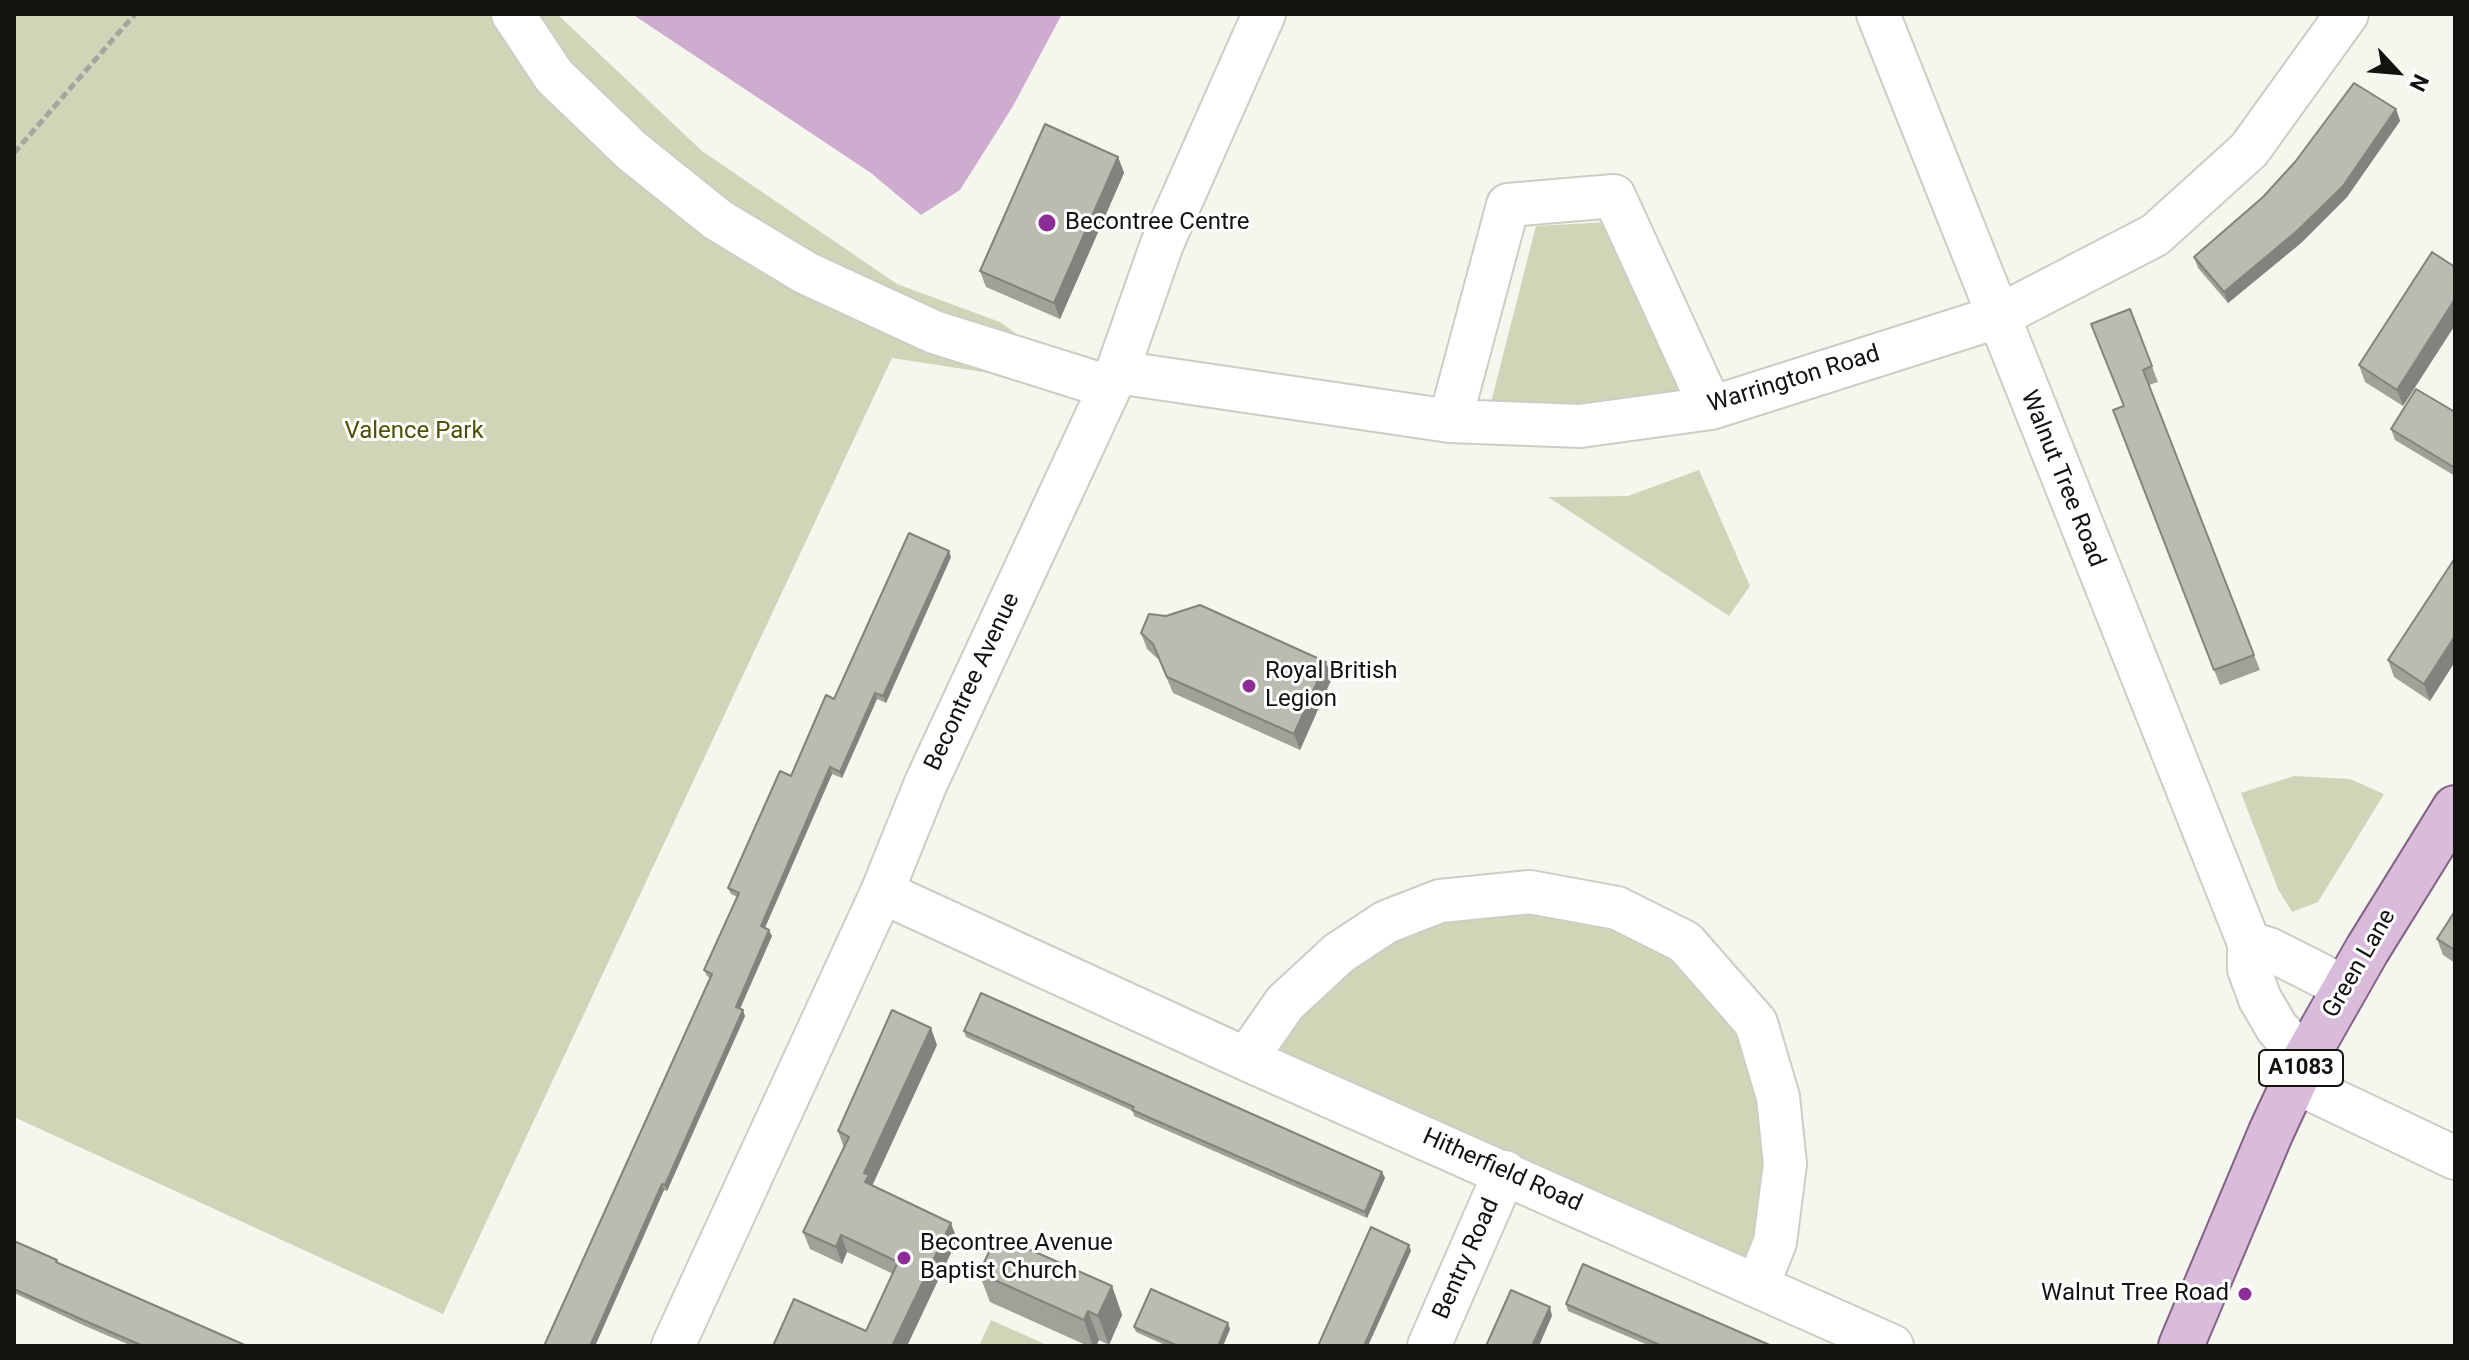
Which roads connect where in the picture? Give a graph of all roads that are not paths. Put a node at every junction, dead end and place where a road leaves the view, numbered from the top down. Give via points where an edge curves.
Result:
1 (513, 14) edge
2 (1264, 14) edge
3 (1878, 14) edge
4 (2347, 14) edge
5 (1997, 317) junction
6 (1113, 380) junction
7 (1711, 408) junction
8 (1450, 421) junction
9 (2455, 808) edge
10 (882, 892) junction
11 (2249, 943) junction
12 (2346, 988) junction
13 (1246, 1059) junction
14 (2300, 1070) junction
15 (2455, 1158) edge
16 (1505, 1172) junction
17 (1758, 1285) junction
18 (673, 1346) edge
19 (1429, 1346) edge
20 (1892, 1346) edge
21 (2181, 1346) edge

1 - 6 street, Warrington Road via 554,76 632,151 718,220 806,273 934,332
2 - 6 street, Becontree Avenue via 1162,244
3 - 5 street, Walnut Tree Road
4 - 5 street, Warrington Road via 2249,150 2155,235
5 - 7 street, Warrington Road
5 - 11 street, Walnut Tree Road
6 - 8 street, Warrington Road
6 - 10 street, Becontree Avenue via 926,783
7 - 8 street, Warrington Road via 1580,426
7 - 8 street via 1614,196 1508,205
9 - 12 main road, Green Lane / A1083
10 - 13 street, Hitherfield Road
10 - 18 street, Becontree Avenue
11 - 12 street
11 - 14 street, Walnut Tree Road via 2249,969 2260,999
12 - 14 main road, Green Lane / A1083
13 - 16 street, Hitherfield Road
13 - 17 street via 1285,1003 1339,953 1386,922 1440,901 1530,892 1617,908 1685,942 1756,1023 1778,1097 1785,1164 1775,1242
14 - 15 street
14 - 21 main road, Green Lane / A1083
16 - 17 street, Hitherfield Road
16 - 19 street, Bentry Road
17 - 20 street, Hitherfield Road

